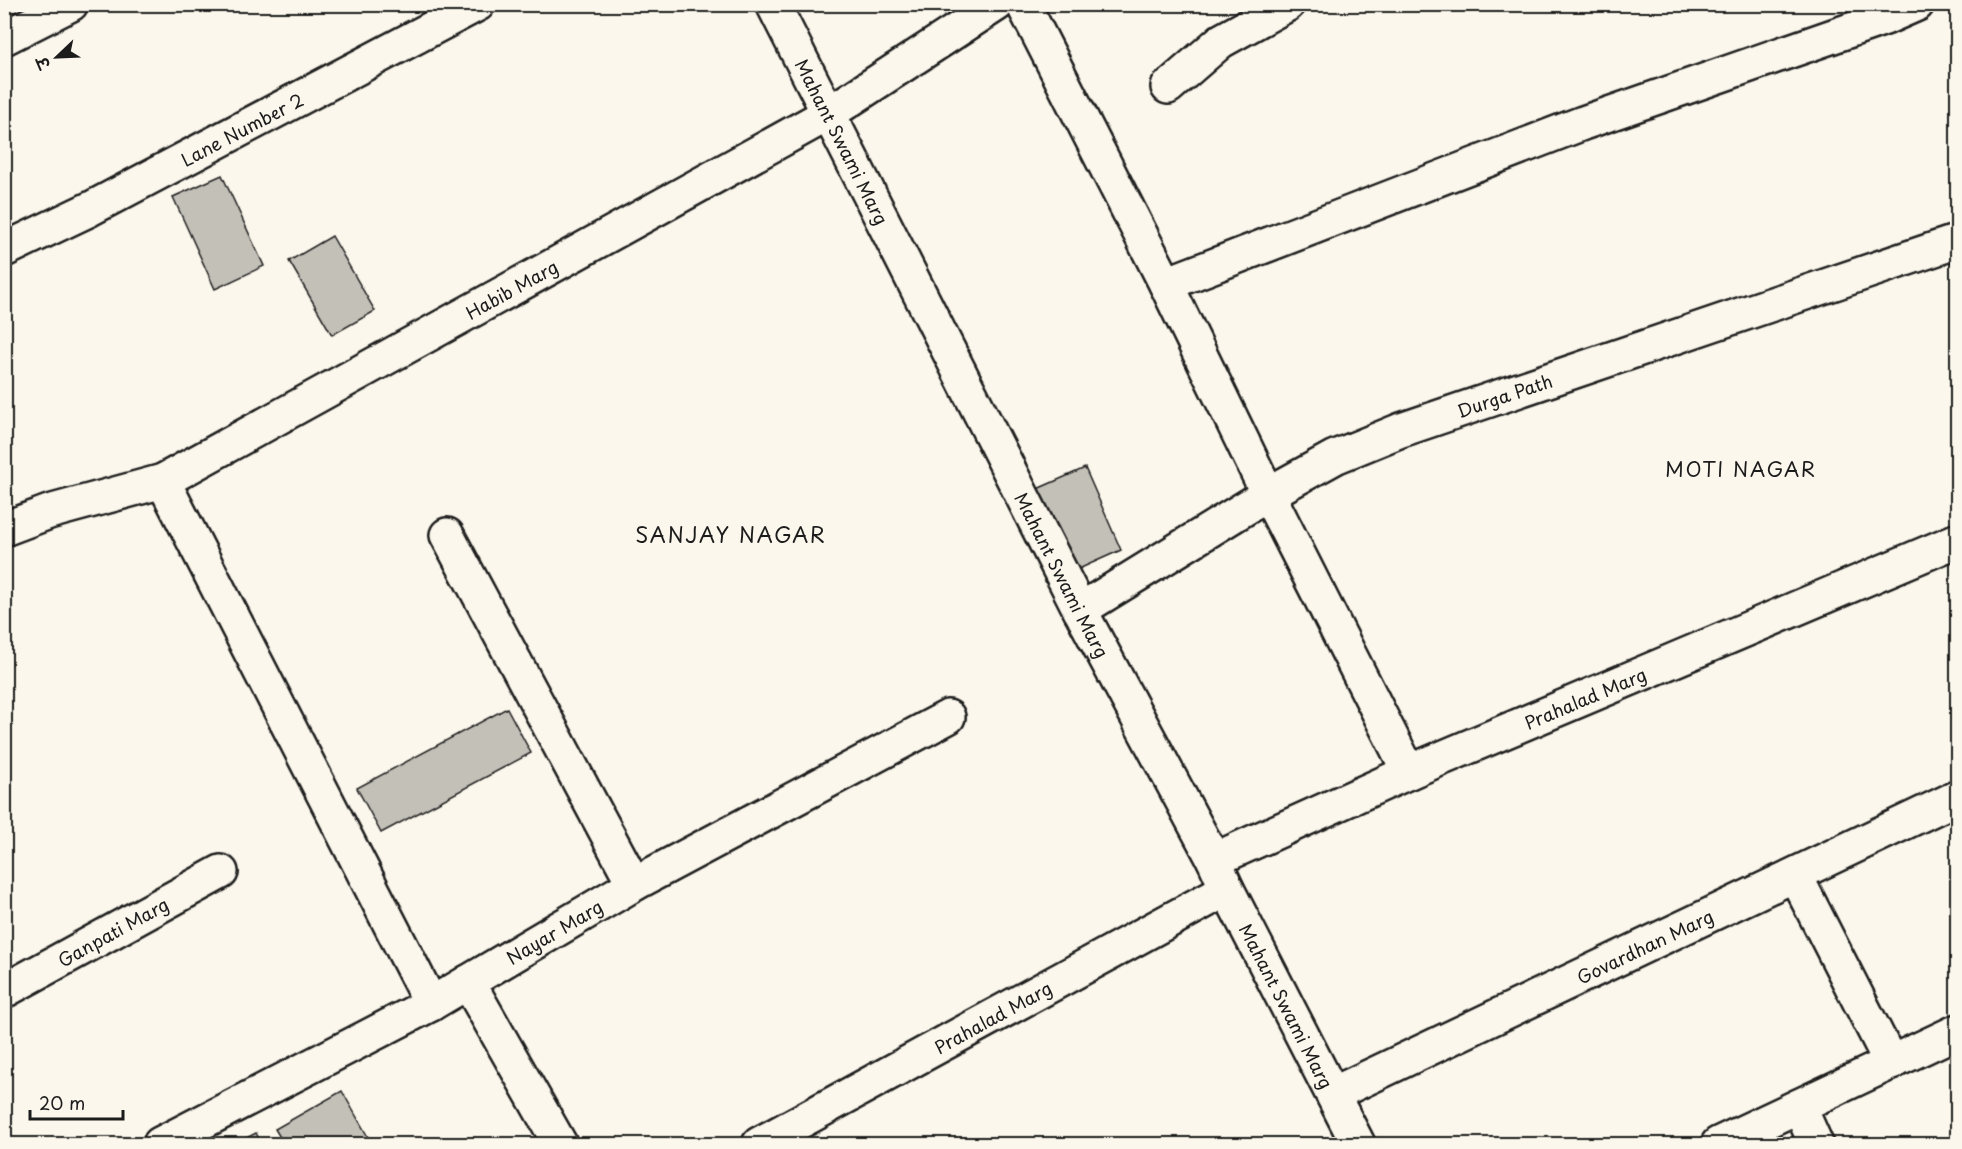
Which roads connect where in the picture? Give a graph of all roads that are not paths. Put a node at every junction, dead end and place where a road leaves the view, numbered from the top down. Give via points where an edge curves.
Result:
1 (71, 4) edge
2 (478, 4) edge
3 (773, 4) edge
4 (997, 4) edge
5 (1023, 4) edge
6 (1288, 4) edge
7 (1917, 4) edge
8 (1882, 11) edge
9 (4, 38) edge
10 (1168, 87) dead end
11 (828, 114) junction
12 (1958, 241) edge
13 (4, 250) edge
14 (1166, 284) junction
15 (163, 481) junction
16 (1268, 494) junction
17 (4, 530) edge
18 (447, 536) dead end
19 (1958, 540) edge
20 (1080, 610) junction
21 (948, 717) dead end
22 (1409, 772) junction
23 (1958, 797) edge
24 (221, 872) dead end
25 (1221, 874) junction
26 (1795, 875) junction
27 (634, 884) junction
28 (468, 982) junction
29 (4, 991) edge
30 (431, 1004) junction
31 (1958, 1031) edge
32 (1891, 1063) junction
33 (1333, 1094) junction
34 (1799, 1106) junction
35 (160, 1144) edge
36 (560, 1144) edge
37 (759, 1144) edge
38 (1358, 1144) edge
39 (1718, 1144) edge
40 (1816, 1144) edge

1 - 9 street
2 - 13 street, Lane Number 2 via 101,204
3 - 11 street, Mahant Swami Marg
4 - 11 street, Habib Marg
5 - 14 street
6 - 10 street via 1221,41
7 - 8 street
8 - 14 street
11 - 15 street, Habib Marg
11 - 20 street, Mahant Swami Marg
12 - 16 street, Durga Path via 1401,430 1335,457
14 - 16 street
15 - 17 street, Habib Marg via 50,512
15 - 30 street
16 - 20 street, Durga Path
16 - 22 street
18 - 27 street
19 - 22 street, Prahalad Marg
20 - 25 street, Mahant Swami Marg
21 - 27 street, Nayar Marg
22 - 25 street, Prahalad Marg
23 - 26 street, Govardhan Marg
24 - 29 street, Ganpati Marg
25 - 33 street, Mahant Swami Marg
25 - 37 street, Prahalad Marg
26 - 32 street
26 - 33 street, Govardhan Marg
27 - 28 street, Nayar Marg
28 - 30 street, Nayar Marg
28 - 36 street
30 - 35 street, Nayar Marg
31 - 32 street
32 - 34 street
33 - 38 street, Mahant Swami Marg
34 - 39 street
34 - 40 street

